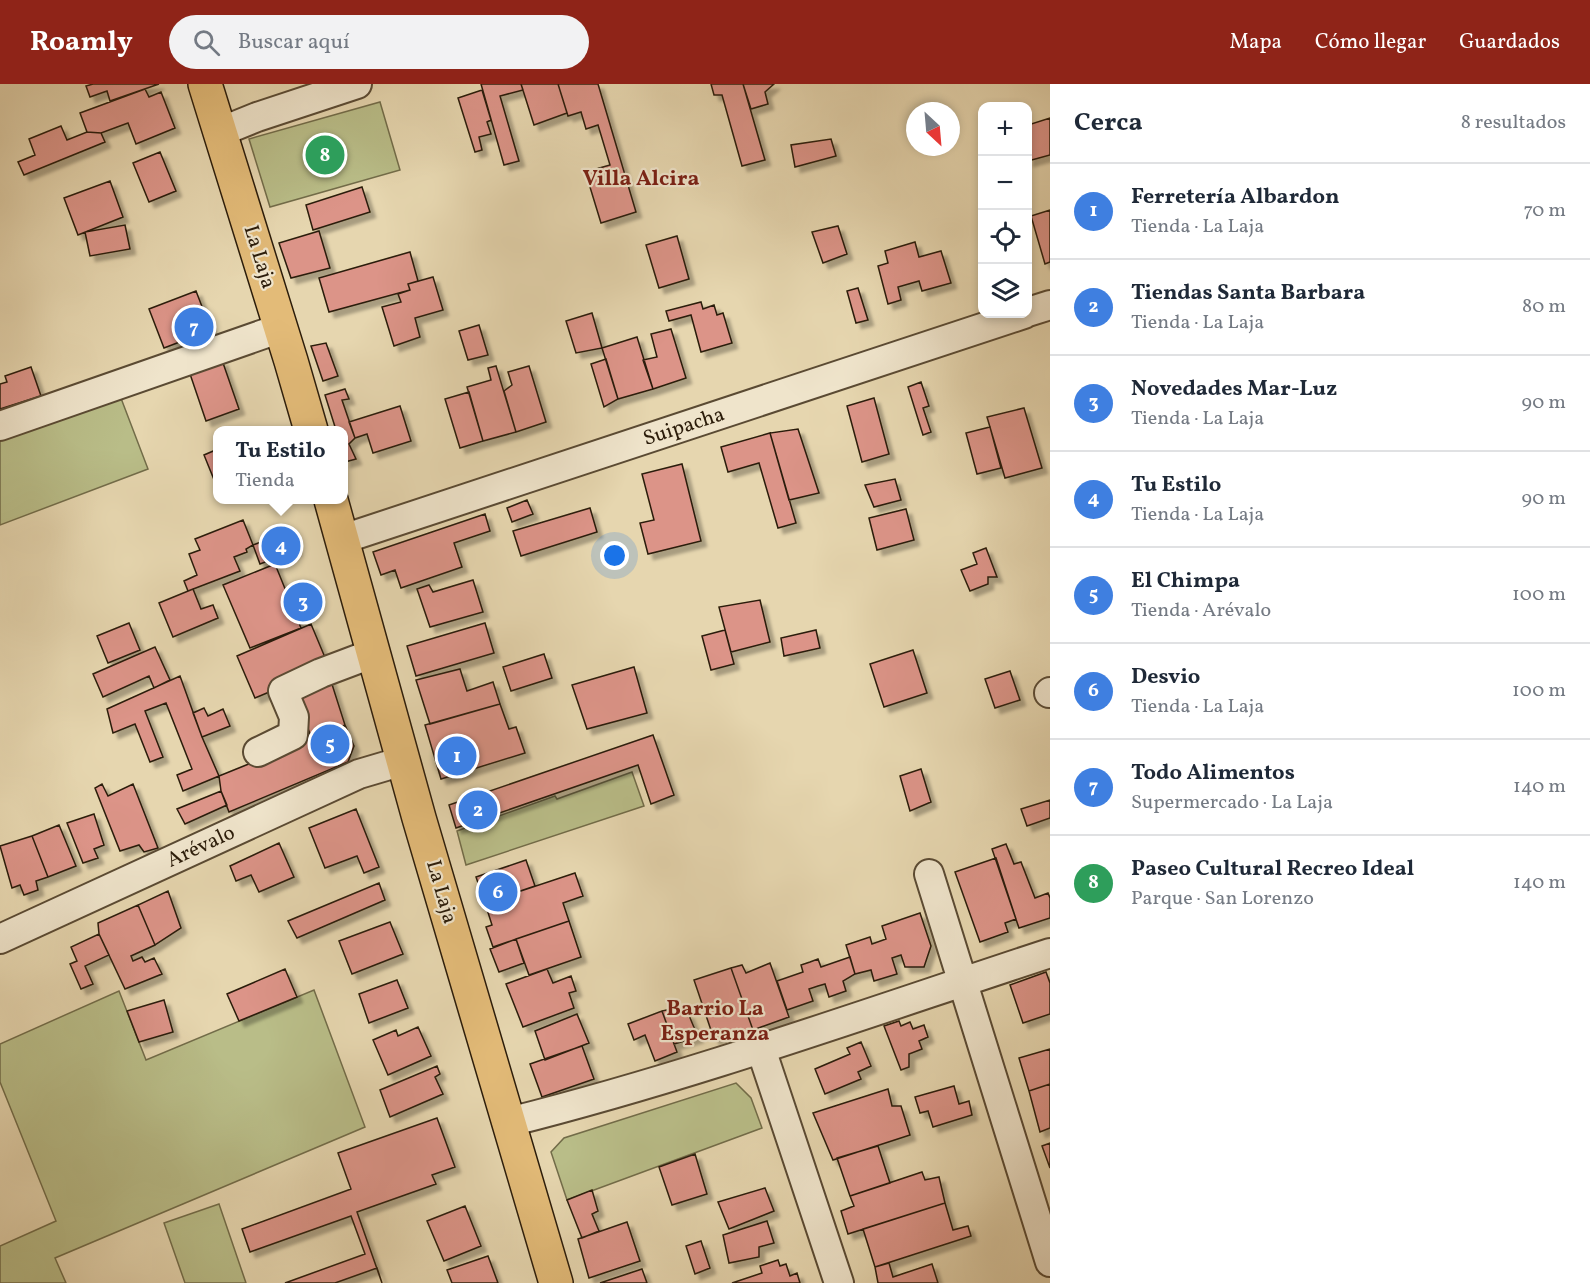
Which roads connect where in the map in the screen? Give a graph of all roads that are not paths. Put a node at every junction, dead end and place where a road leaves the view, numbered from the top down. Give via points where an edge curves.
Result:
1 (205, 84) edge
2 (357, 84) edge
3 (220, 132) junction
4 (1050, 305) edge
5 (1032, 311) edge
6 (1011, 318) edge
7 (281, 328) junction
8 (0, 426) edge
9 (310, 426) edge
10 (332, 504) edge
11 (343, 539) junction
12 (374, 654) junction
13 (258, 752) dead end
14 (403, 761) junction
15 (929, 874) dead end
16 (0, 939) edge
17 (1050, 953) edge
18 (963, 981) junction
19 (761, 1049) junction
20 (508, 1122) junction
21 (1050, 1262) edge
22 (556, 1283) edge
23 (839, 1283) edge

1 - 3 main road, La Laja
2 - 3 street
3 - 7 main road, La Laja
4 - 5 street, Suipacha
6 - 11 street, Suipacha
7 - 8 street
7 - 9 main road, La Laja
10 - 11 main road, La Laja
11 - 12 main road, La Laja
12 - 13 street via 283,691 294,717 293,735
12 - 14 main road, La Laja
14 - 16 street, Arévalo via 358,774
14 - 20 main road, La Laja
15 - 18 street
17 - 18 street
18 - 19 street
18 - 21 street
19 - 20 street
19 - 23 street
20 - 22 main road, La Laja

